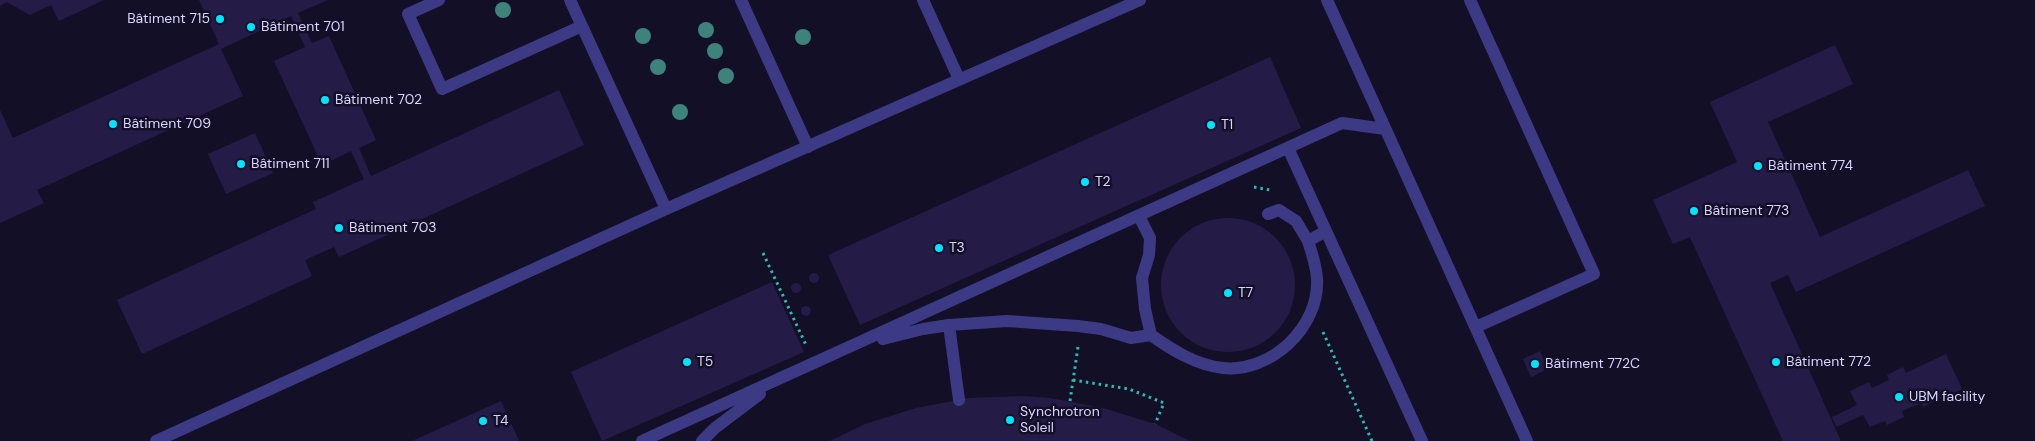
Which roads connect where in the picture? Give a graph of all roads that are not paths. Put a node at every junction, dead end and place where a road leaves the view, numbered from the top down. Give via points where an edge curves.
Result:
1 (439, 0) edge
2 (570, 0) edge
3 (741, 0) edge
4 (923, 0) edge
5 (1140, 0) edge
6 (1327, 0) edge
7 (1470, 0) edge
8 (582, 26) junction
9 (959, 79) junction
10 (1385, 129) junction
11 (808, 146) junction
12 (1288, 148) junction
13 (666, 210) junction
14 (1268, 214) dead end
15 (1139, 216) junction
16 (1326, 231) junction
17 (1308, 241) junction
18 (949, 324) junction
19 (1476, 327) junction
20 (1151, 334) junction
21 (815, 364) junction
22 (959, 400) dead end
23 (156, 441) edge
24 (642, 441) edge
25 (702, 441) edge
26 (1422, 441) edge
27 (1527, 441) edge

1 - 8 lane via 408,14 442,89
2 - 8 lane
3 - 11 lane
4 - 9 lane
5 - 9 lane
6 - 10 lane
7 - 19 lane via 1594,274
8 - 13 lane
9 - 11 lane
10 - 12 lane via 1342,123
10 - 19 lane
11 - 13 lane
12 - 15 lane
12 - 16 lane
13 - 23 lane
14 - 17 lane via 1279,210 1291,217
15 - 20 lane via 1150,238 1142,278
15 - 21 lane
16 - 17 lane
16 - 26 lane
17 - 20 lane via 1317,279 1314,301 1293,340 1274,356 1251,365 1224,368 1200,363 1172,350
18 - 20 lane via 1049,322 1102,329 1131,338
18 - 21 lane via 866,344
18 - 22 lane
19 - 27 lane
21 - 24 lane
21 - 25 lane via 759,395 714,428

